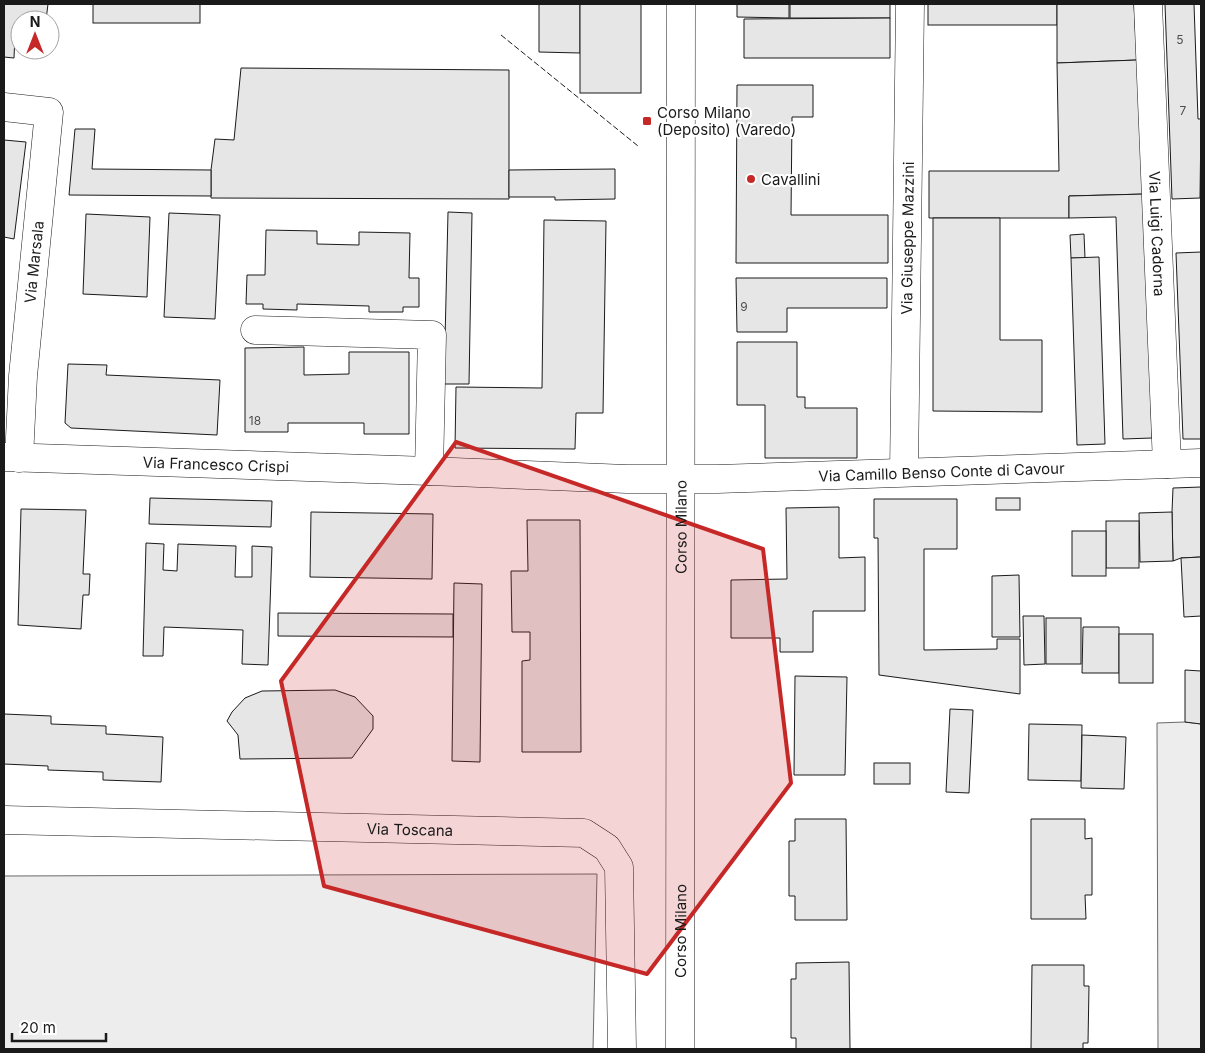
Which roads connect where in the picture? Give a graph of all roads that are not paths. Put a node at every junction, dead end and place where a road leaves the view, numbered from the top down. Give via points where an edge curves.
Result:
1 (681, 4) edge
2 (910, 4) edge
3 (1148, 4) edge
4 (4, 107) edge
5 (254, 330) dead end
6 (11, 458) edge
7 (1201, 463) edge
8 (1167, 464) junction
9 (429, 471) junction
10 (904, 472) junction
11 (680, 478) junction
12 (4, 820) edge
13 (622, 1049) edge
14 (680, 1049) edge

1 - 11 street, Corso Milano
2 - 10 street, Via Giuseppe Mazzini
3 - 8 street, Via Luigi Cadorna
4 - 6 street, Via Marsala via 49,112 23,376
5 - 9 street via 432,335
6 - 9 street, Via Francesco Crispi
7 - 8 street, Via Camillo Benso Conte di Cavour
8 - 10 street, Via Camillo Benso Conte di Cavour
9 - 11 street, Via Francesco Crispi
10 - 11 street, Via Camillo Benso Conte di Cavour
11 - 14 street, Corso Milano
12 - 13 street, Via Toscana via 584,833 607,848 619,867

